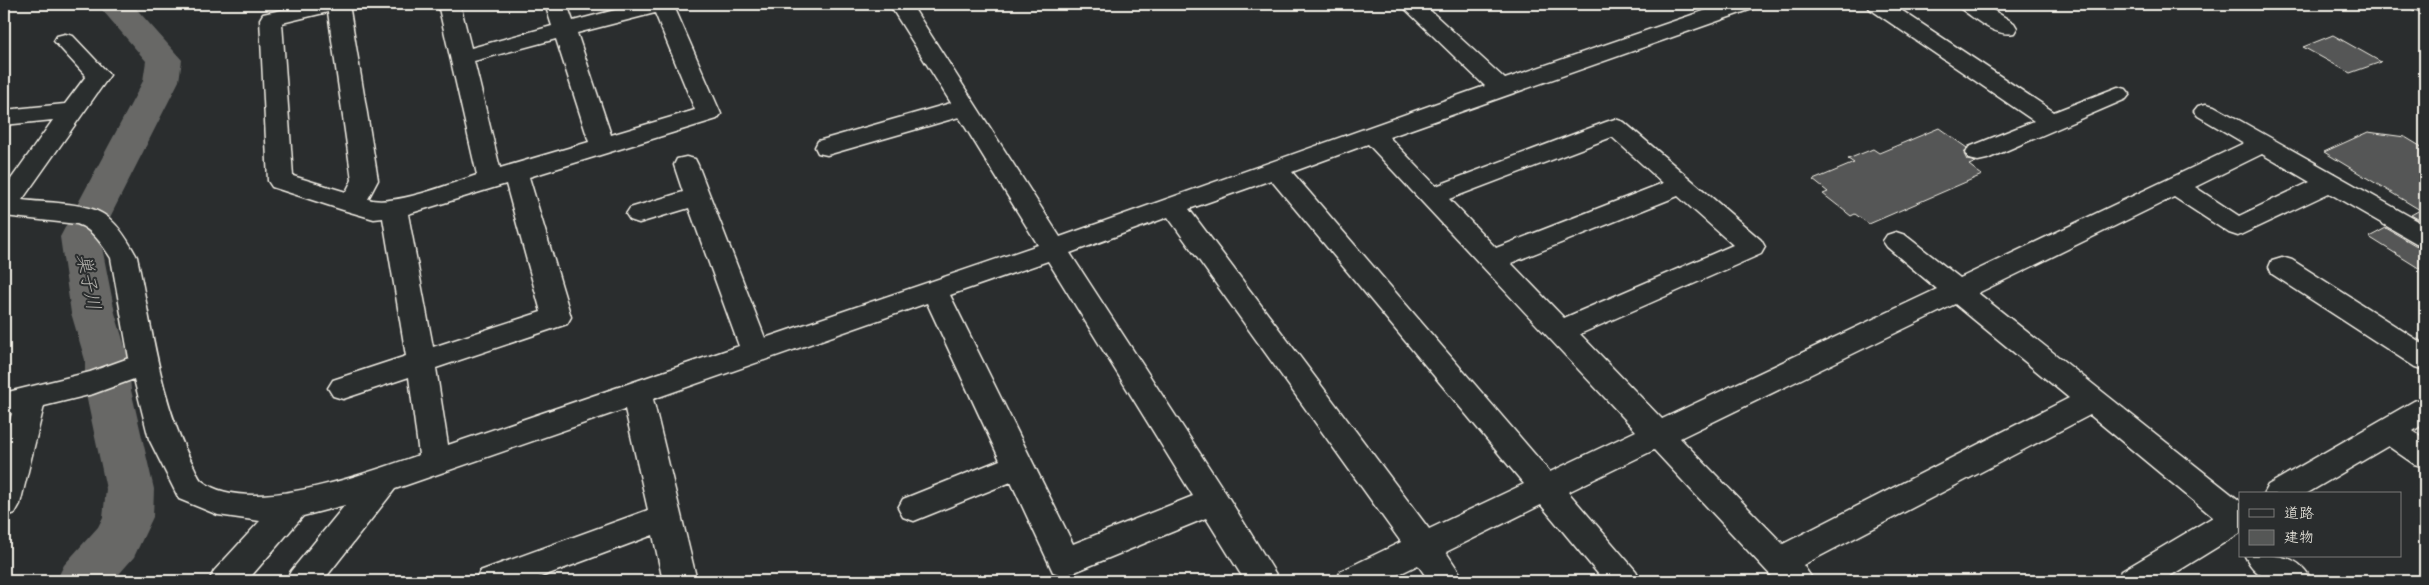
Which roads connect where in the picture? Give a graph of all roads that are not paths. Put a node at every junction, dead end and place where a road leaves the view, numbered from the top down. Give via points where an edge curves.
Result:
1 (334, 4) edge
2 (338, 4) edge
3 (449, 4) edge
4 (556, 4) edge
5 (662, 4) edge
6 (900, 4) edge
7 (1410, 4) edge
8 (1744, 4) edge
9 (1878, 4) edge
10 (1969, 4) edge
11 (2421, 4) edge
12 (2425, 6) edge
13 (270, 11) edge
14 (2006, 28) dead end
15 (564, 30) junction
16 (65, 42) dead end
17 (461, 57) junction
18 (1502, 89) junction
19 (2118, 94) dead end
20 (965, 107) junction
21 (74, 111) junction
22 (2206, 111) dead end
23 (4, 117) edge
24 (2052, 122) junction
25 (1372, 134) junction
26 (602, 144) junction
27 (2263, 144) junction
28 (827, 147) dead end
29 (1978, 153) dead end
30 (686, 165) dead end
31 (1276, 169) junction
32 (502, 175) junction
33 (2330, 182) junction
34 (1681, 185) junction
35 (2176, 186) junction
36 (698, 197) junction
37 (1431, 197) junction
38 (352, 204) junction
39 (1173, 206) junction
40 (4, 207) edge
41 (394, 209) junction
42 (639, 214) dead end
43 (2425, 237) edge
44 (1896, 241) dead end
45 (1054, 249) junction
46 (1492, 260) junction
47 (2282, 267) dead end
48 (934, 292) junction
49 (1958, 292) junction
50 (1560, 331) junction
51 (756, 353) junction
52 (2425, 359) edge
53 (421, 362) junction
54 (135, 368) junction
55 (343, 388) dead end
56 (636, 394) junction
57 (18, 400) edge
58 (2092, 400) junction
59 (2425, 409) edge
60 (2388, 430) junction
61 (1658, 435) junction
62 (2425, 456) edge
63 (435, 462) junction
64 (1018, 466) junction
65 (384, 480) junction
66 (1546, 488) junction
67 (2282, 492) edge
68 (1214, 501) junction
69 (4, 504) edge
70 (293, 506) junction
71 (914, 508) dead end
72 (665, 516) junction
73 (2235, 526) edge
74 (1422, 547) junction
75 (2264, 558) edge
76 (1788, 572) edge
77 (226, 581) edge
78 (302, 581) edge
79 (492, 581) edge
80 (680, 581) edge
81 (1263, 581) edge
82 (1353, 581) edge
83 (1448, 581) edge
84 (1624, 581) edge
85 (2134, 581) edge
86 (2296, 581) edge

1 - 13 main road
2 - 38 main road via 365,180
3 - 17 main road
4 - 15 main road
5 - 15 main road
5 - 26 main road via 709,114
6 - 20 main road
7 - 18 main road
8 - 18 main road
9 - 24 main road
10 - 14 main road
11 - 12 main road
13 - 38 main road via 281,181
15 - 17 main road
15 - 26 main road
16 - 21 main road via 98,76
17 - 32 main road
18 - 25 main road
19 - 24 main road
20 - 28 main road
20 - 45 main road
21 - 23 main road
21 - 40 main road
22 - 27 main road
24 - 29 main road
25 - 31 main road
25 - 37 main road
26 - 32 main road
27 - 33 main road
27 - 35 main road
30 - 36 main road
31 - 39 main road
31 - 66 main road
32 - 41 main road
32 - 53 main road via 557,318
33 - 35 main road via 2238,227
33 - 43 main road
34 - 37 main road via 1615,127
34 - 46 main road
34 - 50 main road via 1752,247
35 - 49 main road
36 - 42 main road
36 - 51 main road
37 - 46 main road
38 - 41 main road via 374,210
39 - 45 main road
39 - 74 main road
40 - 54 main road via 87,218 111,237 124,257
41 - 53 main road
44 - 49 main road
45 - 48 main road
45 - 68 main road
46 - 50 main road
47 - 52 main road
48 - 51 main road
48 - 64 main road
49 - 58 main road
49 - 61 main road
50 - 61 main road
51 - 56 main road
53 - 55 main road
53 - 63 main road
54 - 57 main road via 93,383
54 - 70 main road via 164,440 190,490 222,504 255,508
56 - 63 main road
56 - 72 main road
57 - 69 main road
58 - 73 main road
58 - 76 main road
59 - 60 main road
60 - 62 main road
60 - 67 main road
61 - 66 main road
61 - 76 main road
63 - 65 main road
64 - 68 main road via 1065,562
64 - 71 main road
65 - 70 main road
65 - 78 main road
66 - 74 main road
66 - 84 main road
68 - 81 main road
70 - 77 main road
72 - 79 main road
72 - 80 main road
73 - 85 main road
74 - 82 main road
74 - 83 main road
75 - 86 main road

